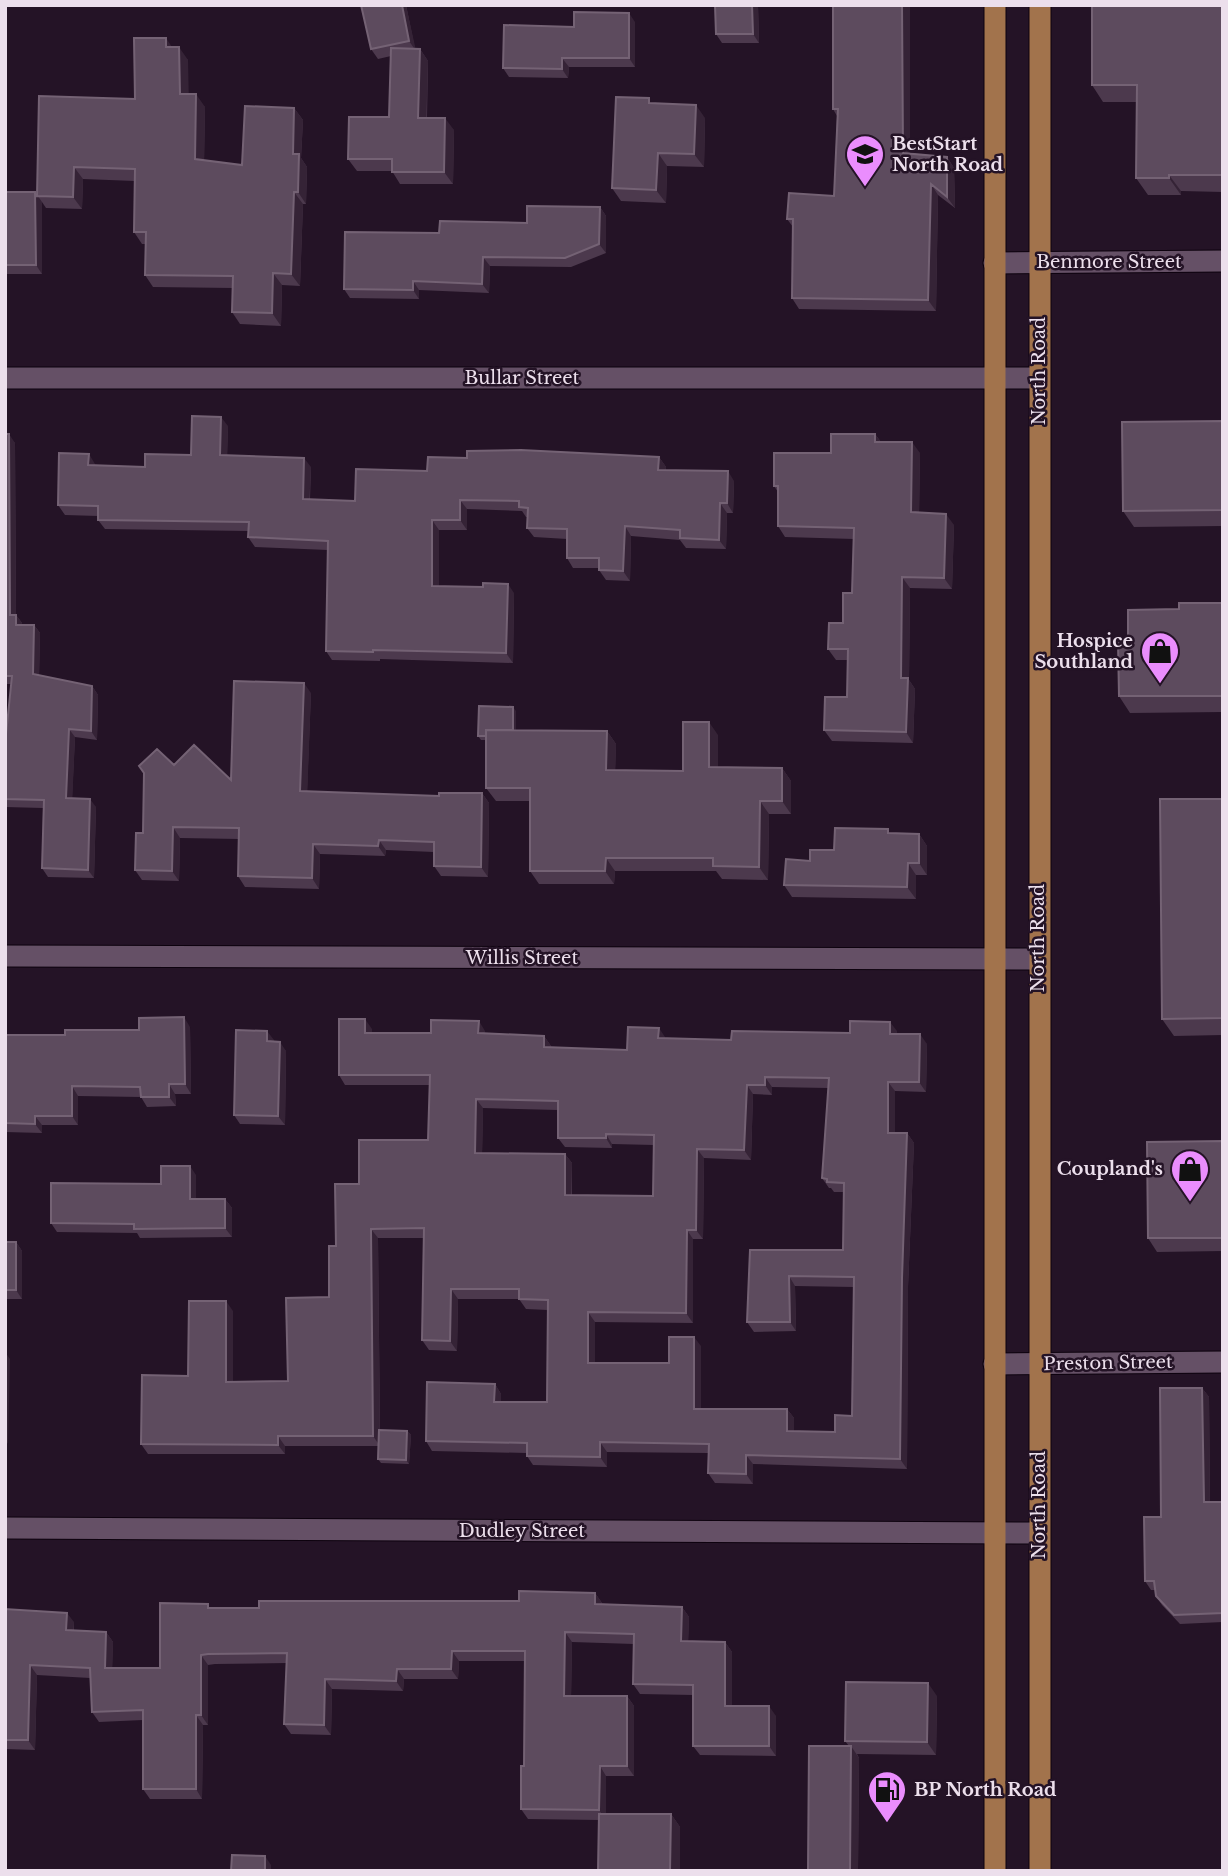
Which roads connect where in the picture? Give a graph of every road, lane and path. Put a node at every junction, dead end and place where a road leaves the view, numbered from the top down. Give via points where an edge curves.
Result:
1 (995, 5) edge
2 (1040, 5) edge
3 (1223, 261) edge
4 (1040, 262) junction
5 (995, 263) junction
6 (5, 377) edge
7 (995, 377) junction
8 (1039, 378) junction
9 (5, 956) edge
10 (994, 958) junction
11 (1038, 959) junction
12 (1223, 1362) edge
13 (1040, 1363) junction
14 (994, 1364) junction
15 (5, 1528) edge
16 (994, 1533) junction
17 (1038, 1533) junction
18 (995, 1871) edge
19 (1040, 1871) edge

1 - 5 main road
2 - 4 main road, North Road
3 - 4 street, Benmore Street
4 - 5 street, Benmore Street
4 - 8 main road, North Road
5 - 7 main road
6 - 7 street, Bullar Street
7 - 8 street, Bullar Street
7 - 10 main road
8 - 11 main road, North Road
9 - 10 street, Willis Street
10 - 11 street, Willis Street
10 - 14 main road
11 - 13 main road, North Road
12 - 13 street, Preston Street
13 - 14 street, Preston Street
13 - 17 main road, North Road
14 - 16 main road
15 - 16 street, Dudley Street
16 - 17 street, Dudley Street
16 - 18 main road
17 - 19 main road, North Road

